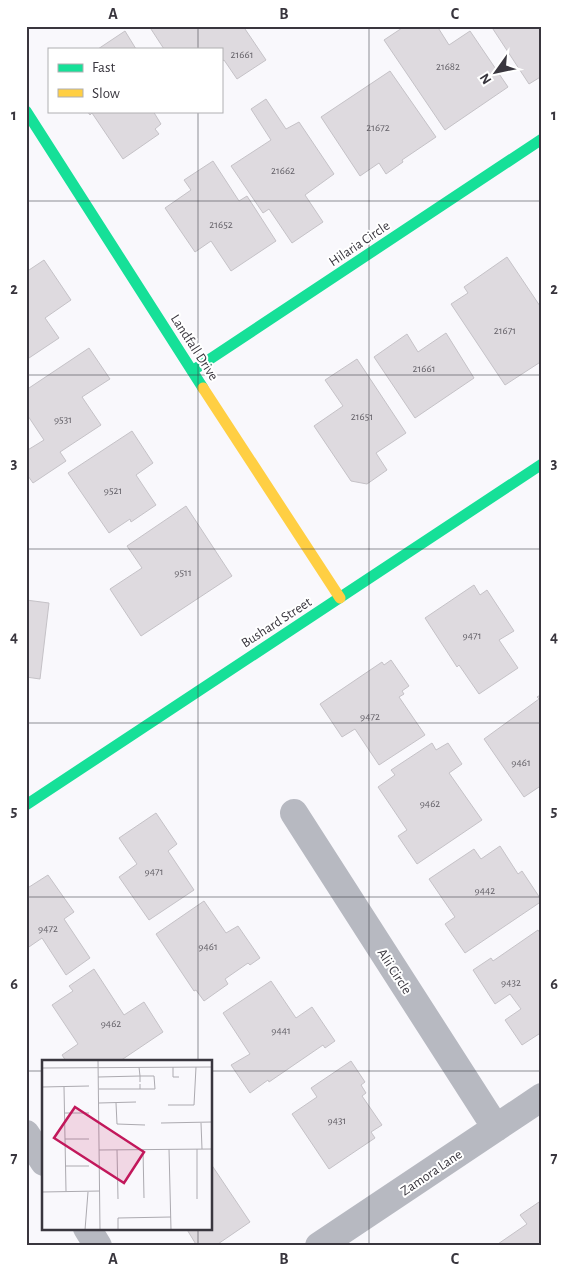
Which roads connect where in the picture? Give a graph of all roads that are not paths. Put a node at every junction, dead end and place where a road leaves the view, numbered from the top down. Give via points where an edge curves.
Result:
1 (26, 111) edge
2 (542, 139) edge
3 (192, 371) junction
4 (542, 464) edge
5 (340, 598) junction
6 (26, 805) edge
7 (294, 813) dead end
8 (542, 1097) edge
9 (496, 1128) junction
10 (26, 1134) edge
11 (42, 1159) edge
12 (87, 1230) edge
13 (98, 1246) edge
14 (319, 1246) edge

1 - 3 street, Landfall Drive
2 - 3 street, Hilaria Circle
3 - 5 street, Landfall Drive
4 - 5 street, Bushard Street
5 - 6 street, Bushard Street
7 - 9 street, Alii Circle
8 - 9 street, Zamora Lane
9 - 14 street, Zamora Lane
10 - 11 street
12 - 13 street

